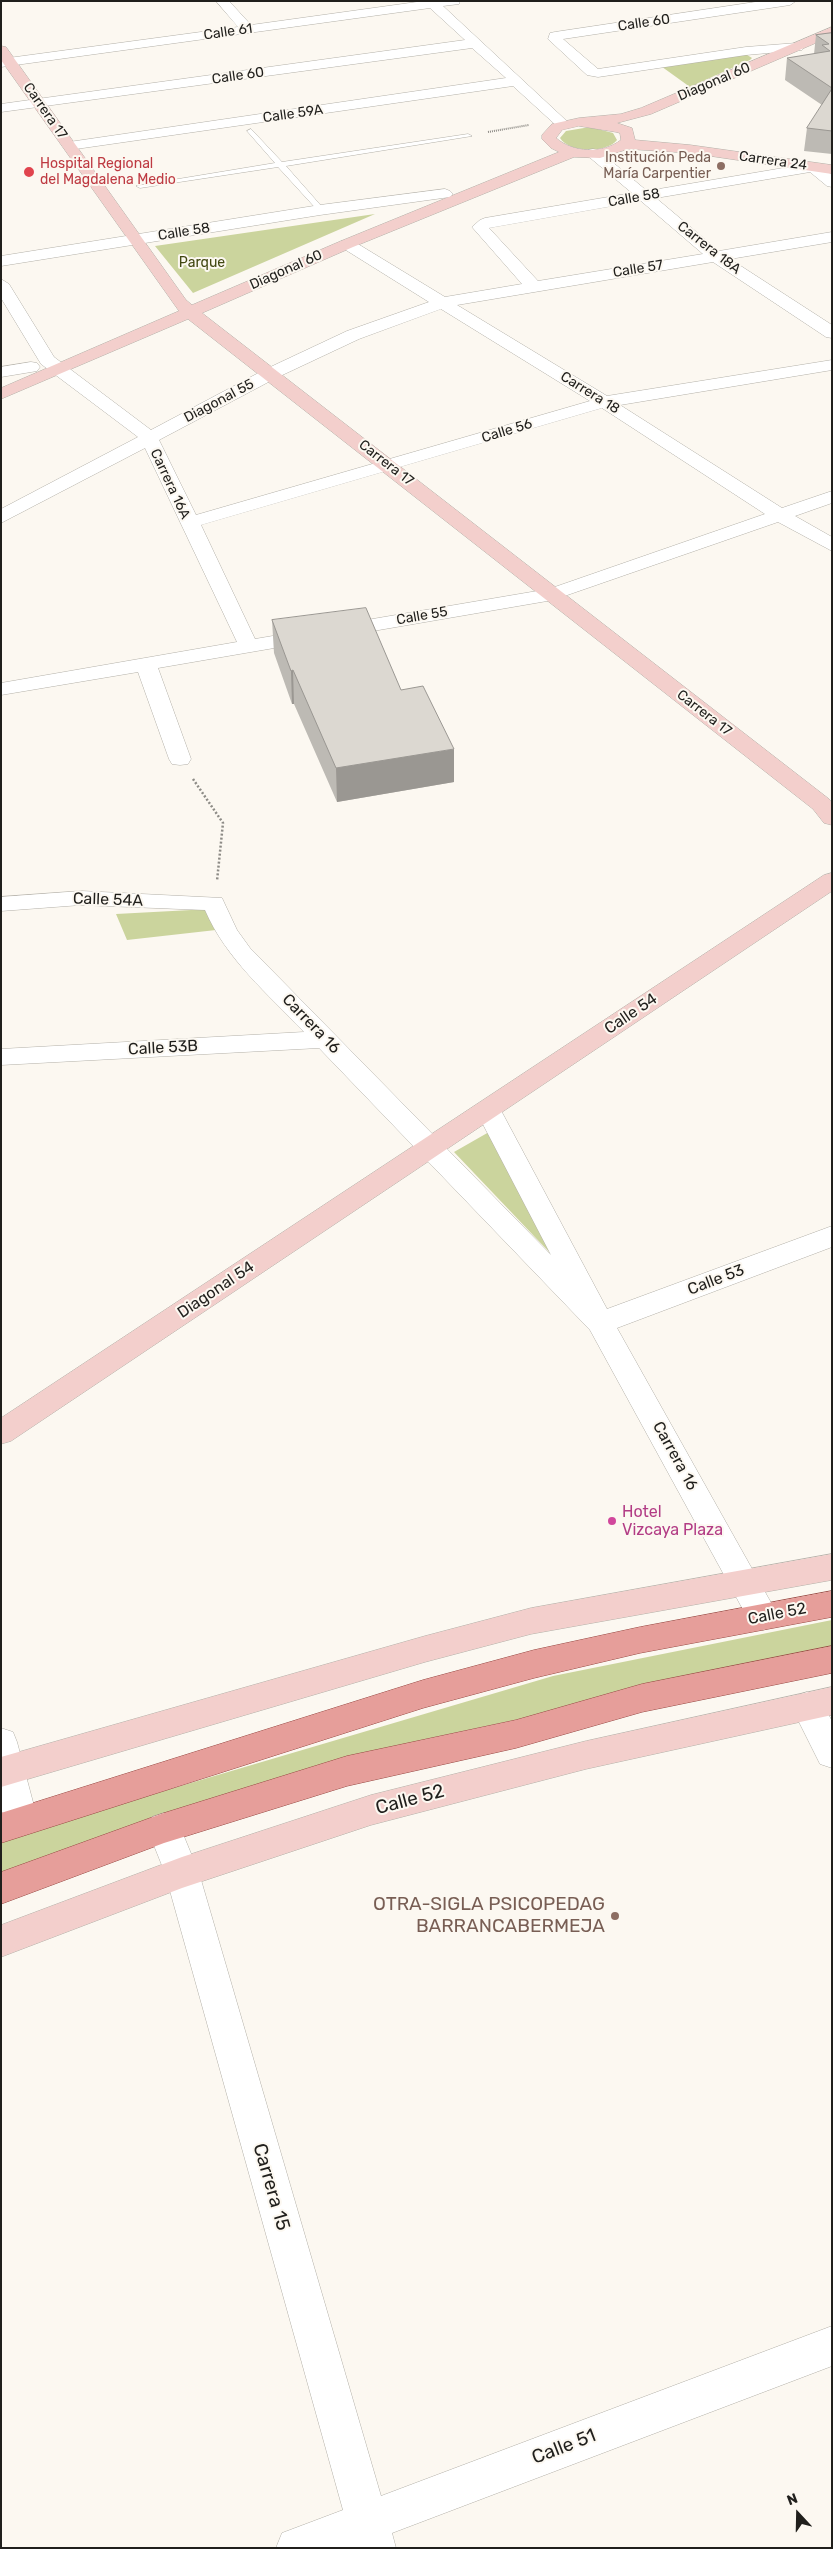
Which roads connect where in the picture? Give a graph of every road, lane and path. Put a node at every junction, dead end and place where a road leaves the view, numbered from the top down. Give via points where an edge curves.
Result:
1 (222, 1) edge
2 (454, 1) edge
3 (790, 1) edge
4 (432, 3) edge
5 (248, 29) junction
6 (832, 31) edge
7 (476, 43) junction
8 (832, 43) edge
9 (796, 47) junction
10 (746, 51) junction
11 (4, 58) edge
12 (761, 62) junction
13 (517, 81) junction
14 (39, 103) junction
15 (1, 108) edge
16 (561, 122) junction
17 (594, 122) junction
18 (251, 131) dead end
19 (623, 134) junction
20 (468, 136) joint
21 (552, 143) junction
22 (69, 146) junction
23 (574, 152) junction
24 (593, 153) junction
25 (832, 162) edge
26 (281, 164) junction
27 (813, 167) junction
28 (832, 170) edge
29 (832, 183) edge
30 (140, 186) dead end
31 (446, 194) junction
32 (646, 196) junction
33 (367, 203) junction
34 (320, 210) junction
35 (390, 216) junction
36 (832, 237) edge
37 (136, 240) junction
38 (347, 244) junction
39 (716, 257) junction
40 (1, 261) edge
41 (1, 284) edge
42 (534, 286) junction
43 (444, 302) junction
44 (185, 308) junction
45 (832, 333) edge
46 (46, 365) junction
47 (832, 365) edge
48 (1, 372) edge
49 (270, 374) junction
50 (1, 380) edge
51 (1, 394) edge
52 (604, 402) junction
53 (149, 438) junction
54 (390, 466) junction
55 (832, 497) edge
56 (778, 514) junction
57 (1, 517) edge
58 (188, 523) junction
59 (832, 545) edge
60 (553, 594) junction
61 (248, 645) junction
62 (146, 664) junction
63 (1, 689) edge
64 (180, 759) joint
65 (832, 818) edge
66 (832, 880) edge
67 (214, 903) junction
68 (1, 904) edge
69 (326, 1040) junction
70 (1, 1057) edge
71 (488, 1109) junction
72 (431, 1147) junction
73 (832, 1236) edge
74 (600, 1323) junction
75 (1, 1433) edge
76 (832, 1567) edge
77 (746, 1582) junction
78 (832, 1604) edge
79 (763, 1617) junction
80 (832, 1659) edge
81 (819, 1703) edge
82 (832, 1754) edge
83 (3, 1761) edge
84 (11, 1824) edge
85 (164, 1828) junction
86 (182, 1873) junction
87 (1, 1888) edge
88 (1, 1941) edge
89 (832, 2346) edge
90 (371, 2535) edge
91 (297, 2548) edge

1 - 5 street
2 - 4 street, Calle 61
3 - 10 street, Calle 60 via 555,36 592,72 598,73
4 - 5 street, Calle 61
4 - 7 street
5 - 11 street, Calle 61
6 - 9 street, Diagonal 60
7 - 13 street
7 - 14 street, Calle 60
8 - 19 street, Diagonal 60
9 - 10 street, Calle 60
9 - 12 street, Diagonal 60
10 - 12 street via 756,55
11 - 14 street, Carrera 17
12 - 17 street, Diagonal 60 via 646,111
13 - 16 street
13 - 22 street, Calle 59A
14 - 15 street, Calle 60
14 - 22 street, Carrera 17
16 - 17 street, Diagonal 60
16 - 20 path
16 - 21 street via 549,135
17 - 19 street
18 - 26 lane
19 - 24 street, Diagonal 60 via 617,149
19 - 25 street, Carrera 24 via 685,138
19 - 27 street, Carrera 24 via 690,149
20 - 26 lane
21 - 23 street
21 - 31 street, Diagonal 60 via 533,155
22 - 37 street, Carrera 17
23 - 24 street, Diagonal 60
23 - 38 street, Diagonal 60
24 - 32 street, Carrera 18A
26 - 30 lane
26 - 34 lane
27 - 28 street, Carrera 24
27 - 29 street
27 - 32 street, Calle 58
31 - 33 street, Calle 58
31 - 35 street, Diagonal 60
32 - 39 street, Carrera 18A
32 - 42 street, Calle 58 via 485,223 480,227
33 - 34 street, Calle 58
33 - 35 street via 387,210
34 - 37 street, Calle 58
35 - 44 street, Diagonal 60
36 - 39 street, Calle 57
37 - 40 street, Calle 58
37 - 44 street, Carrera 17
38 - 43 street, Carrera 18
38 - 44 street, Diagonal 60
39 - 42 street, Calle 57
39 - 45 street, Carrera 18A
41 - 46 street, Carrera 16A
42 - 43 street, Calle 57
43 - 49 street, Diagonal 55 via 353,335
43 - 52 street, Carrera 18
44 - 46 street, Diagonal 60
44 - 49 street, Carrera 17
46 - 48 street
46 - 50 street, Diagonal 60
46 - 51 street, Diagonal 60
46 - 53 street, Carrera 16A
47 - 52 street, Calle 56
49 - 53 street, Diagonal 55
49 - 54 street, Carrera 17
52 - 54 street, Calle 56
52 - 56 street, Carrera 18
53 - 57 street, Diagonal 55
53 - 58 street, Carrera 16A
54 - 58 street, Calle 56
54 - 60 street, Carrera 17
55 - 56 street, Calle 55
56 - 59 street, Carrera 18
56 - 60 street, Calle 55
58 - 61 street, Carrera 16A
60 - 61 street, Calle 55
60 - 65 street, Carrera 17 via 821,804
61 - 62 street, Calle 55
62 - 63 street, Calle 55
62 - 64 street
64 - 67 path via 223,823
66 - 71 street, Calle 54
67 - 68 street, Calle 54A via 46,899
67 - 69 street, Carrera 16 via 226,931 242,953
69 - 70 street, Calle 53B
69 - 72 street, Carrera 16
71 - 72 street, Calle 54
71 - 74 street, Carrera 16
72 - 74 street, Carrera 16
72 - 75 street, Diagonal 54
73 - 74 street, Calle 53
74 - 77 street, Carrera 16
76 - 77 street
77 - 79 street, Carrera 16
77 - 83 street via 522,1624
78 - 79 main road, Calle 52
79 - 84 main road, Calle 52 via 553,1660 423,1694
80 - 85 main road via 642,1698 516,1734 348,1771
81 - 82 street
81 - 86 street, Calle 52 via 586,1755 371,1810
83 - 84 street
85 - 86 street, Carrera 15
85 - 87 main road
86 - 88 street, Calle 52
86 - 90 street, Carrera 15
89 - 90 street, Calle 51
90 - 91 street, Calle 51

